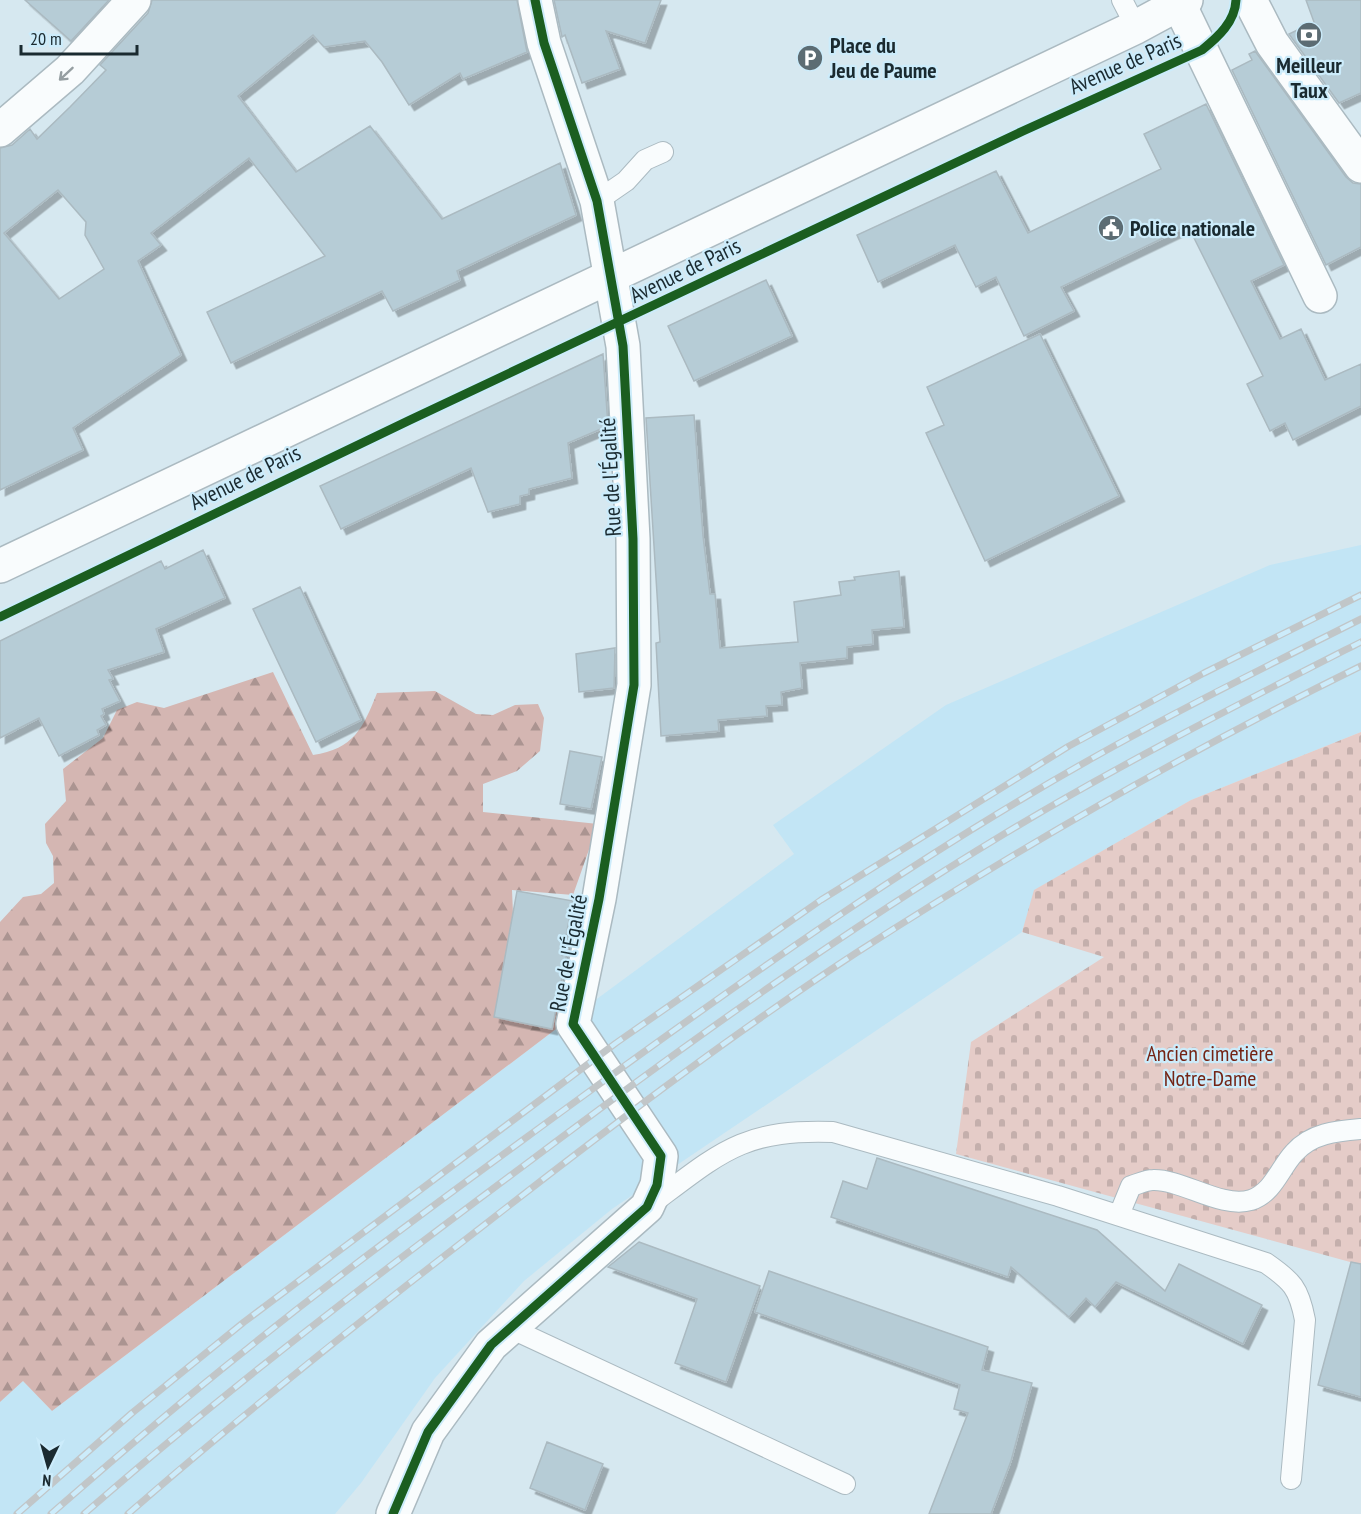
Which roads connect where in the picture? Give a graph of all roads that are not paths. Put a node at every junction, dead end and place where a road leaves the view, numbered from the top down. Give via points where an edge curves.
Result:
1 (134, 0) edge
2 (535, 0) edge
3 (1250, 0) edge
4 (1183, 2) edge
5 (1130, 14) edge
6 (0, 130) edge
7 (663, 152) dead end
8 (1361, 166) edge
9 (597, 201) junction
10 (609, 278) junction
11 (1320, 296) dead end
12 (0, 566) edge
13 (1361, 1129) edge
14 (646, 1207) junction
15 (1119, 1215) junction
16 (510, 1328) junction
17 (1291, 1479) dead end
18 (845, 1484) dead end
19 (393, 1514) edge

1 -> 6 street via 70,70
2 - 9 street via 544,43
3 - 8 street via 1272,43
4 - 5 street, Avenue de Paris
4 - 11 street, Avenue de Paris
5 - 10 street, Avenue de Paris
7 - 9 lane via 645,160 626,181
9 - 10 street
10 - 12 street, Avenue de Paris
10 - 14 street, Rue de l'Égalité via 623,346 633,550 634,685 599,899 573,1024 661,1156 657,1185
13 - 15 lane via 1323,1134 1308,1141 1294,1152 1268,1189 1252,1200 1234,1201 1154,1179 1131,1186
14 - 15 lane via 717,1155 740,1143 800,1131 833,1132
14 - 16 street, Rue de l'Égalité
15 - 17 lane via 1266,1263 1286,1277 1301,1296 1305,1320
16 - 18 lane
16 - 19 street, Rue de l'Égalité via 491,1345 428,1432

